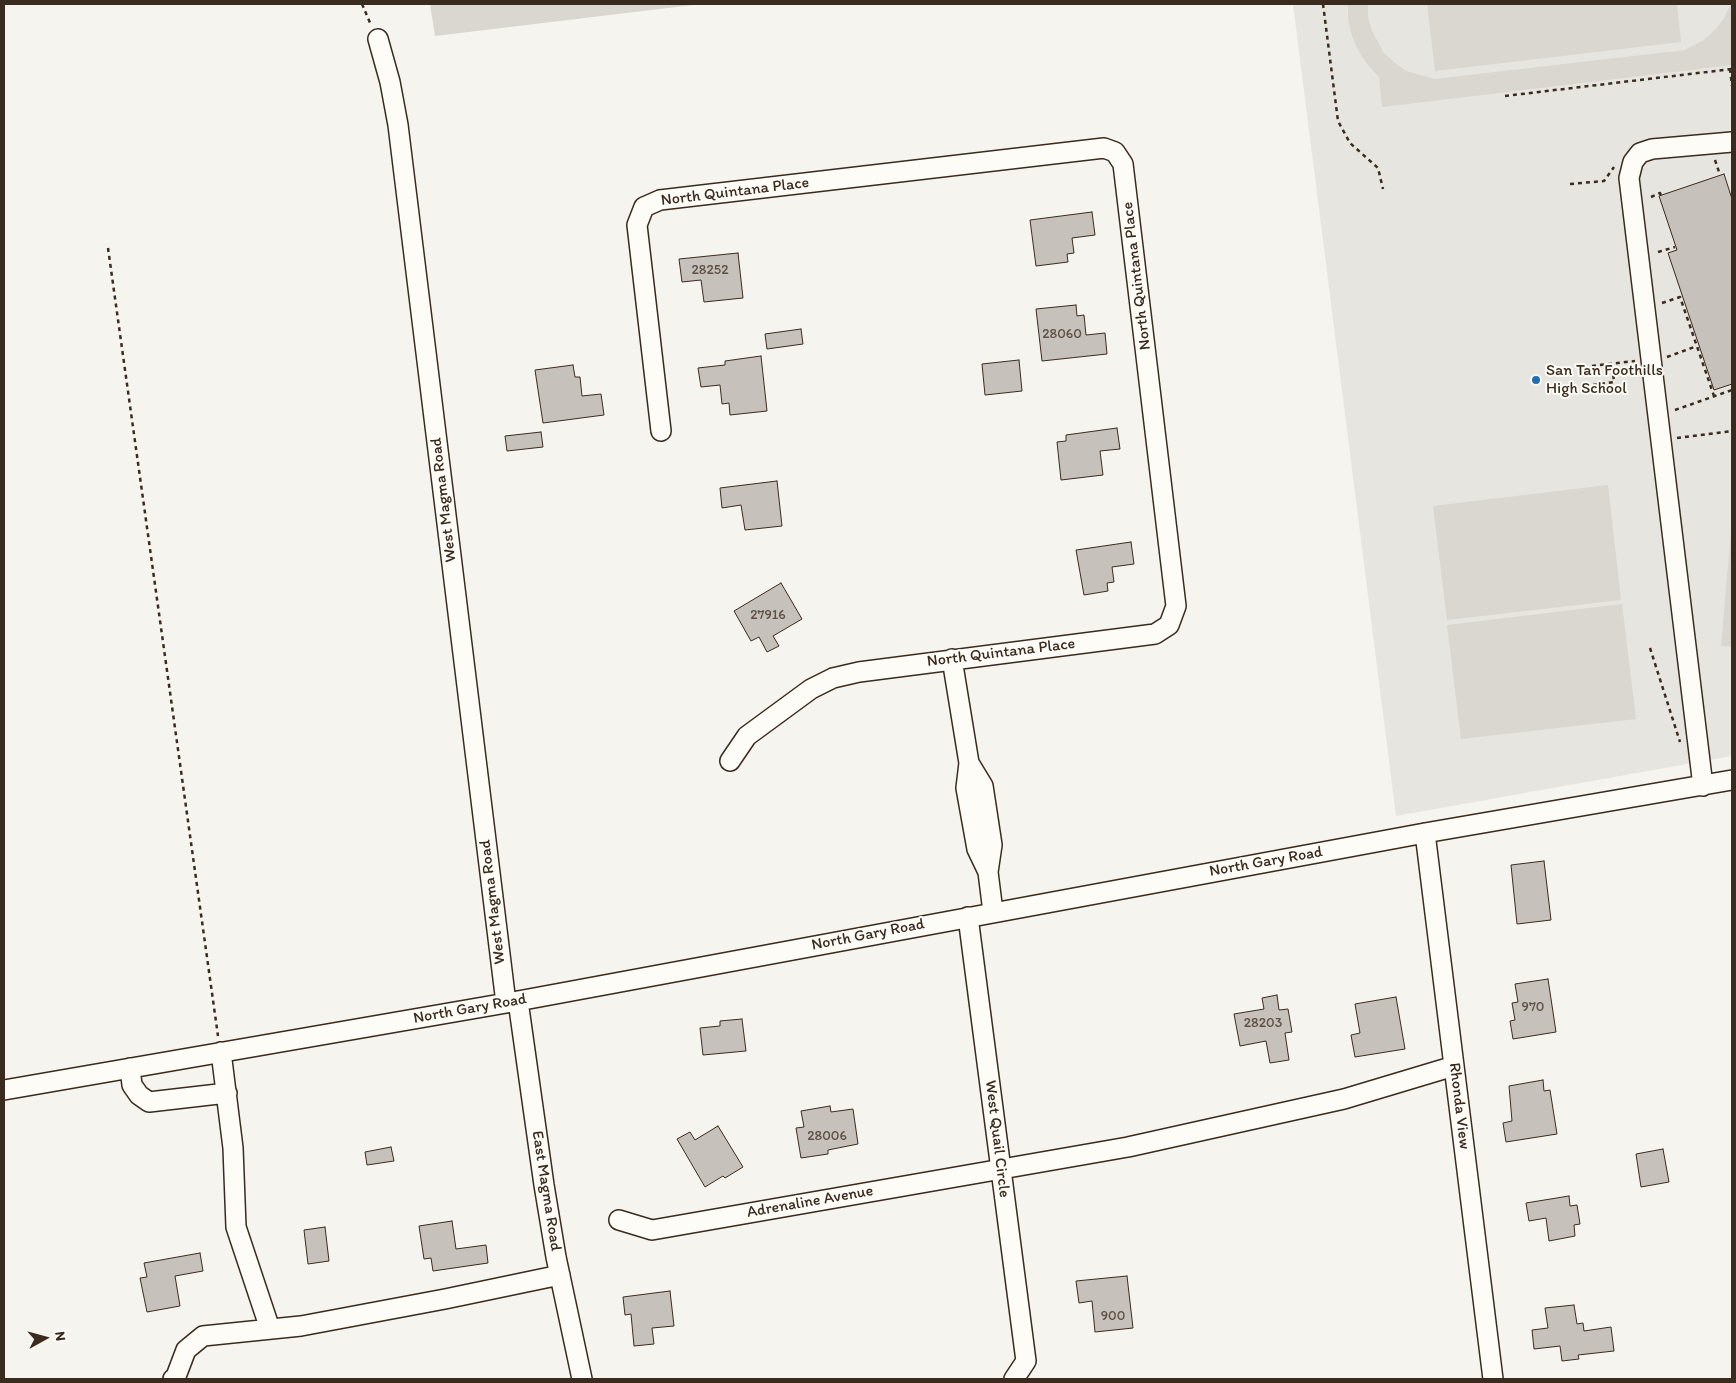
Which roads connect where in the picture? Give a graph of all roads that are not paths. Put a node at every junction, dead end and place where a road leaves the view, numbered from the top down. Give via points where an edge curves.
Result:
1 (378, 40) road end
2 (1732, 142) edge
3 (661, 431) dead end
4 (952, 659) junction
5 (730, 761) dead end
6 (1732, 780) edge
7 (1703, 786) junction
8 (1425, 833) junction
9 (993, 912) junction
10 (968, 917) junction
11 (512, 1002) junction
12 (221, 1052) junction
13 (1454, 1066) junction
14 (130, 1068) junction
15 (4, 1090) edge
16 (227, 1093) junction
17 (1001, 1168) junction
18 (619, 1220) dead end
19 (560, 1275) junction
20 (270, 1329) junction
21 (173, 1379) edge
22 (582, 1379) edge
23 (1014, 1379) edge
24 (1494, 1379) edge

1 - 11 street, West Magma Road via 398,125
2 - 7 street via 1652,149 1640,153 1633,162 1629,178
3 - 4 street, North Quintana Place via 637,225 644,207 660,200 1094,149 1115,152 1123,164 1176,606 1170,625 1155,634
4 - 5 street, North Quintana Place via 832,678 811,689 747,736
4 - 9 street via 969,763 966,788 977,849 988,872
6 - 7 street, North Gary Road
7 - 8 street, North Gary Road
8 - 9 street, North Gary Road
8 - 13 street, Rhonda View
9 - 10 street, North Gary Road
10 - 11 street, North Gary Road
10 - 17 street, West Quail Circle
11 - 12 street, North Gary Road
11 - 19 street, East Magma Road
12 - 14 street, North Gary Road
12 - 16 street
13 - 17 street, Adrenaline Avenue via 1297,1110 1128,1146
13 - 24 street, Rhonda View
14 - 15 street, North Gary Road
14 - 16 street via 132,1085 149,1102
16 - 20 street via 236,1178 236,1227
17 - 18 street, Adrenaline Avenue via 652,1230
17 - 23 street, West Quail Circle via 1026,1361
19 - 20 street via 375,1313
19 - 22 street, East Magma Road
20 - 21 street via 203,1336 186,1350

